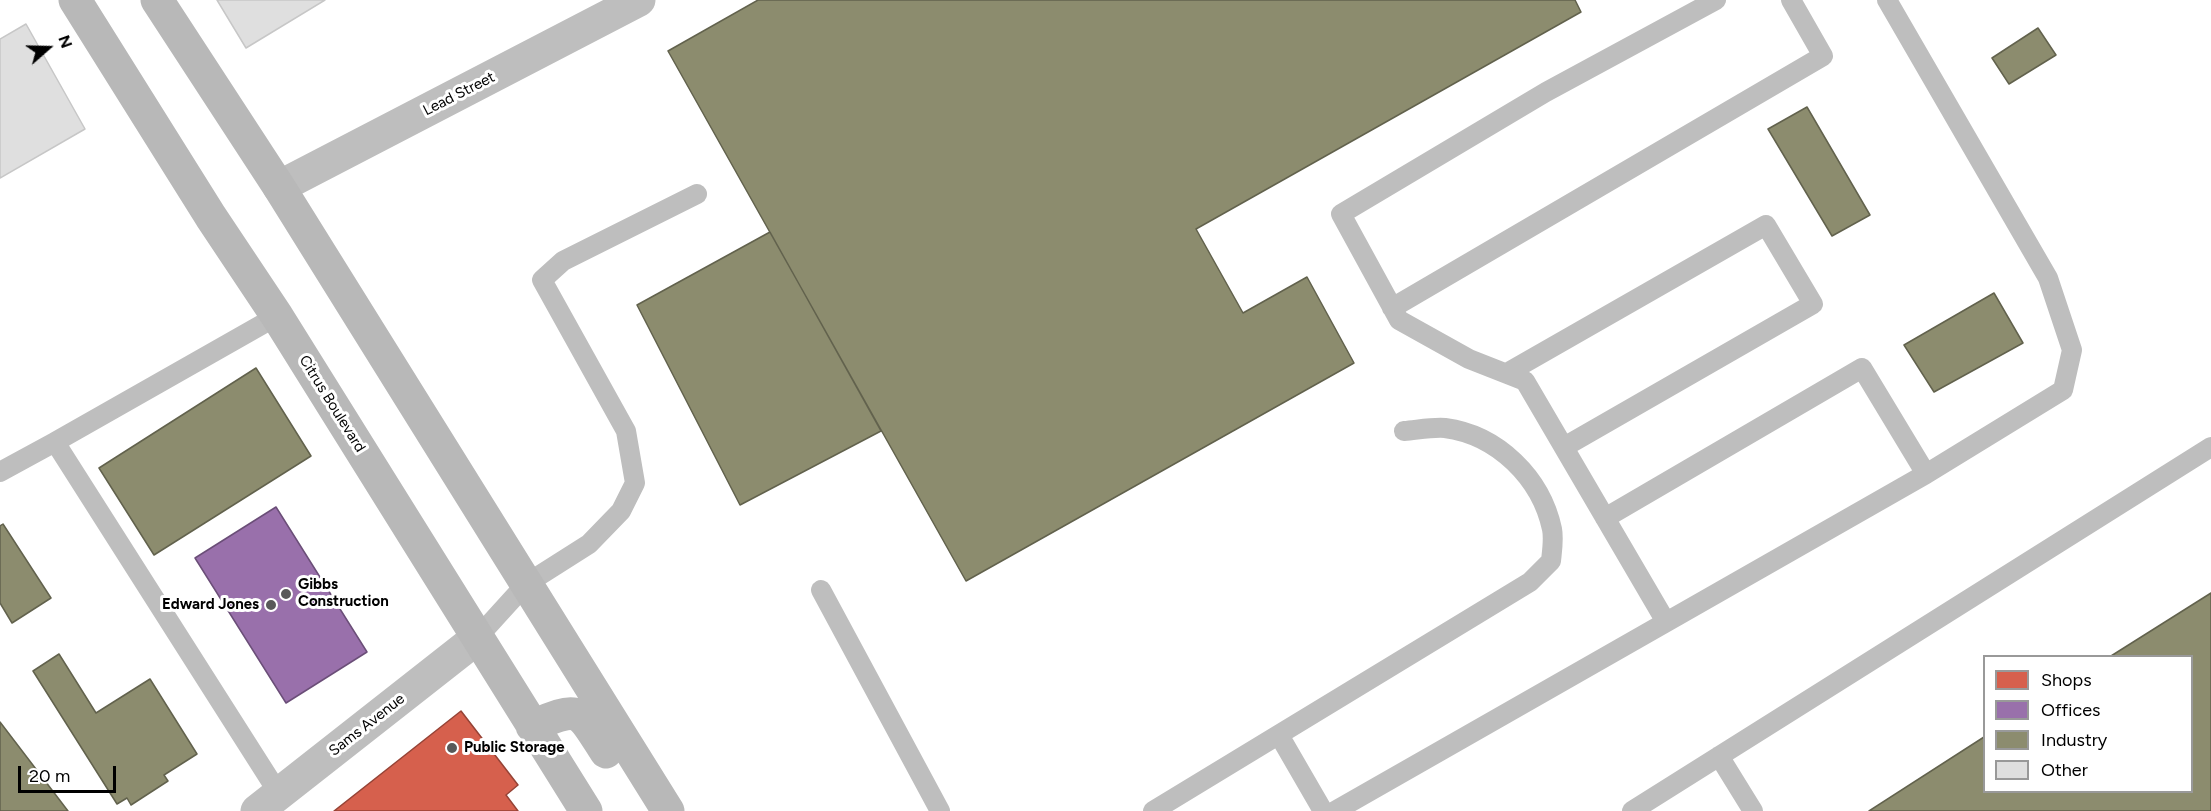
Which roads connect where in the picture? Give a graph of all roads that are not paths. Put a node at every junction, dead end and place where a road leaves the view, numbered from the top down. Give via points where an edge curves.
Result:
1 (75, 0) edge
2 (157, 0) edge
3 (639, 0) edge
4 (1716, 0) edge
5 (1791, 0) edge
6 (1887, 0) edge
7 (279, 187) junction
8 (697, 194) dead end
9 (1392, 308) junction
10 (277, 315) junction
11 (1507, 373) junction
12 (1404, 431) dead end
13 (55, 442) junction
14 (1564, 447) junction
15 (2211, 447) edge
16 (0, 472) edge
17 (1926, 474) junction
18 (1605, 518) junction
19 (526, 584) junction
20 (821, 590) dead end
21 (1666, 622) junction
22 (476, 639) junction
23 (532, 726) junction
24 (1279, 735) junction
25 (1719, 756) junction
26 (268, 803) edge
27 (1657, 804) edge
28 (586, 811) edge
29 (645, 811) edge
30 (668, 811) edge
31 (940, 811) edge
32 (1153, 811) edge
33 (1323, 811) edge
34 (1335, 811) edge
35 (1632, 811) edge
36 (1753, 811) edge

1 - 10 street, Citrus Boulevard
2 - 7 street
3 - 7 street, Lead Street
4 - 9 lane via 1546,92 1341,214
5 - 9 lane via 1823,56
6 - 17 lane via 2048,278 2072,350 2063,390
7 - 19 street
8 - 19 lane via 563,261 542,279 626,431 635,483 621,511 589,544
9 - 11 lane via 1399,320 1468,358
10 - 13 lane
10 - 22 street, Citrus Boulevard
11 - 14 lane via 1525,381
11 - 14 lane via 1766,225 1813,304
12 - 24 lane via 1444,428 1487,440 1521,469 1538,490 1553,531 1551,561 1530,582
13 - 16 lane
13 - 26 lane
14 - 18 lane
15 - 25 lane
17 - 18 lane via 1862,368
17 - 21 lane
18 - 21 lane
19 - 22 lane
19 - 30 street
20 - 31 lane
21 - 34 lane
22 - 23 street, Citrus Boulevard
22 - 26 street, Sams Avenue
23 - 28 street, Citrus Boulevard
23 - 29 street via 562,713 583,716
24 - 32 lane
24 - 33 lane
25 - 27 lane
25 - 36 lane
27 - 35 lane

